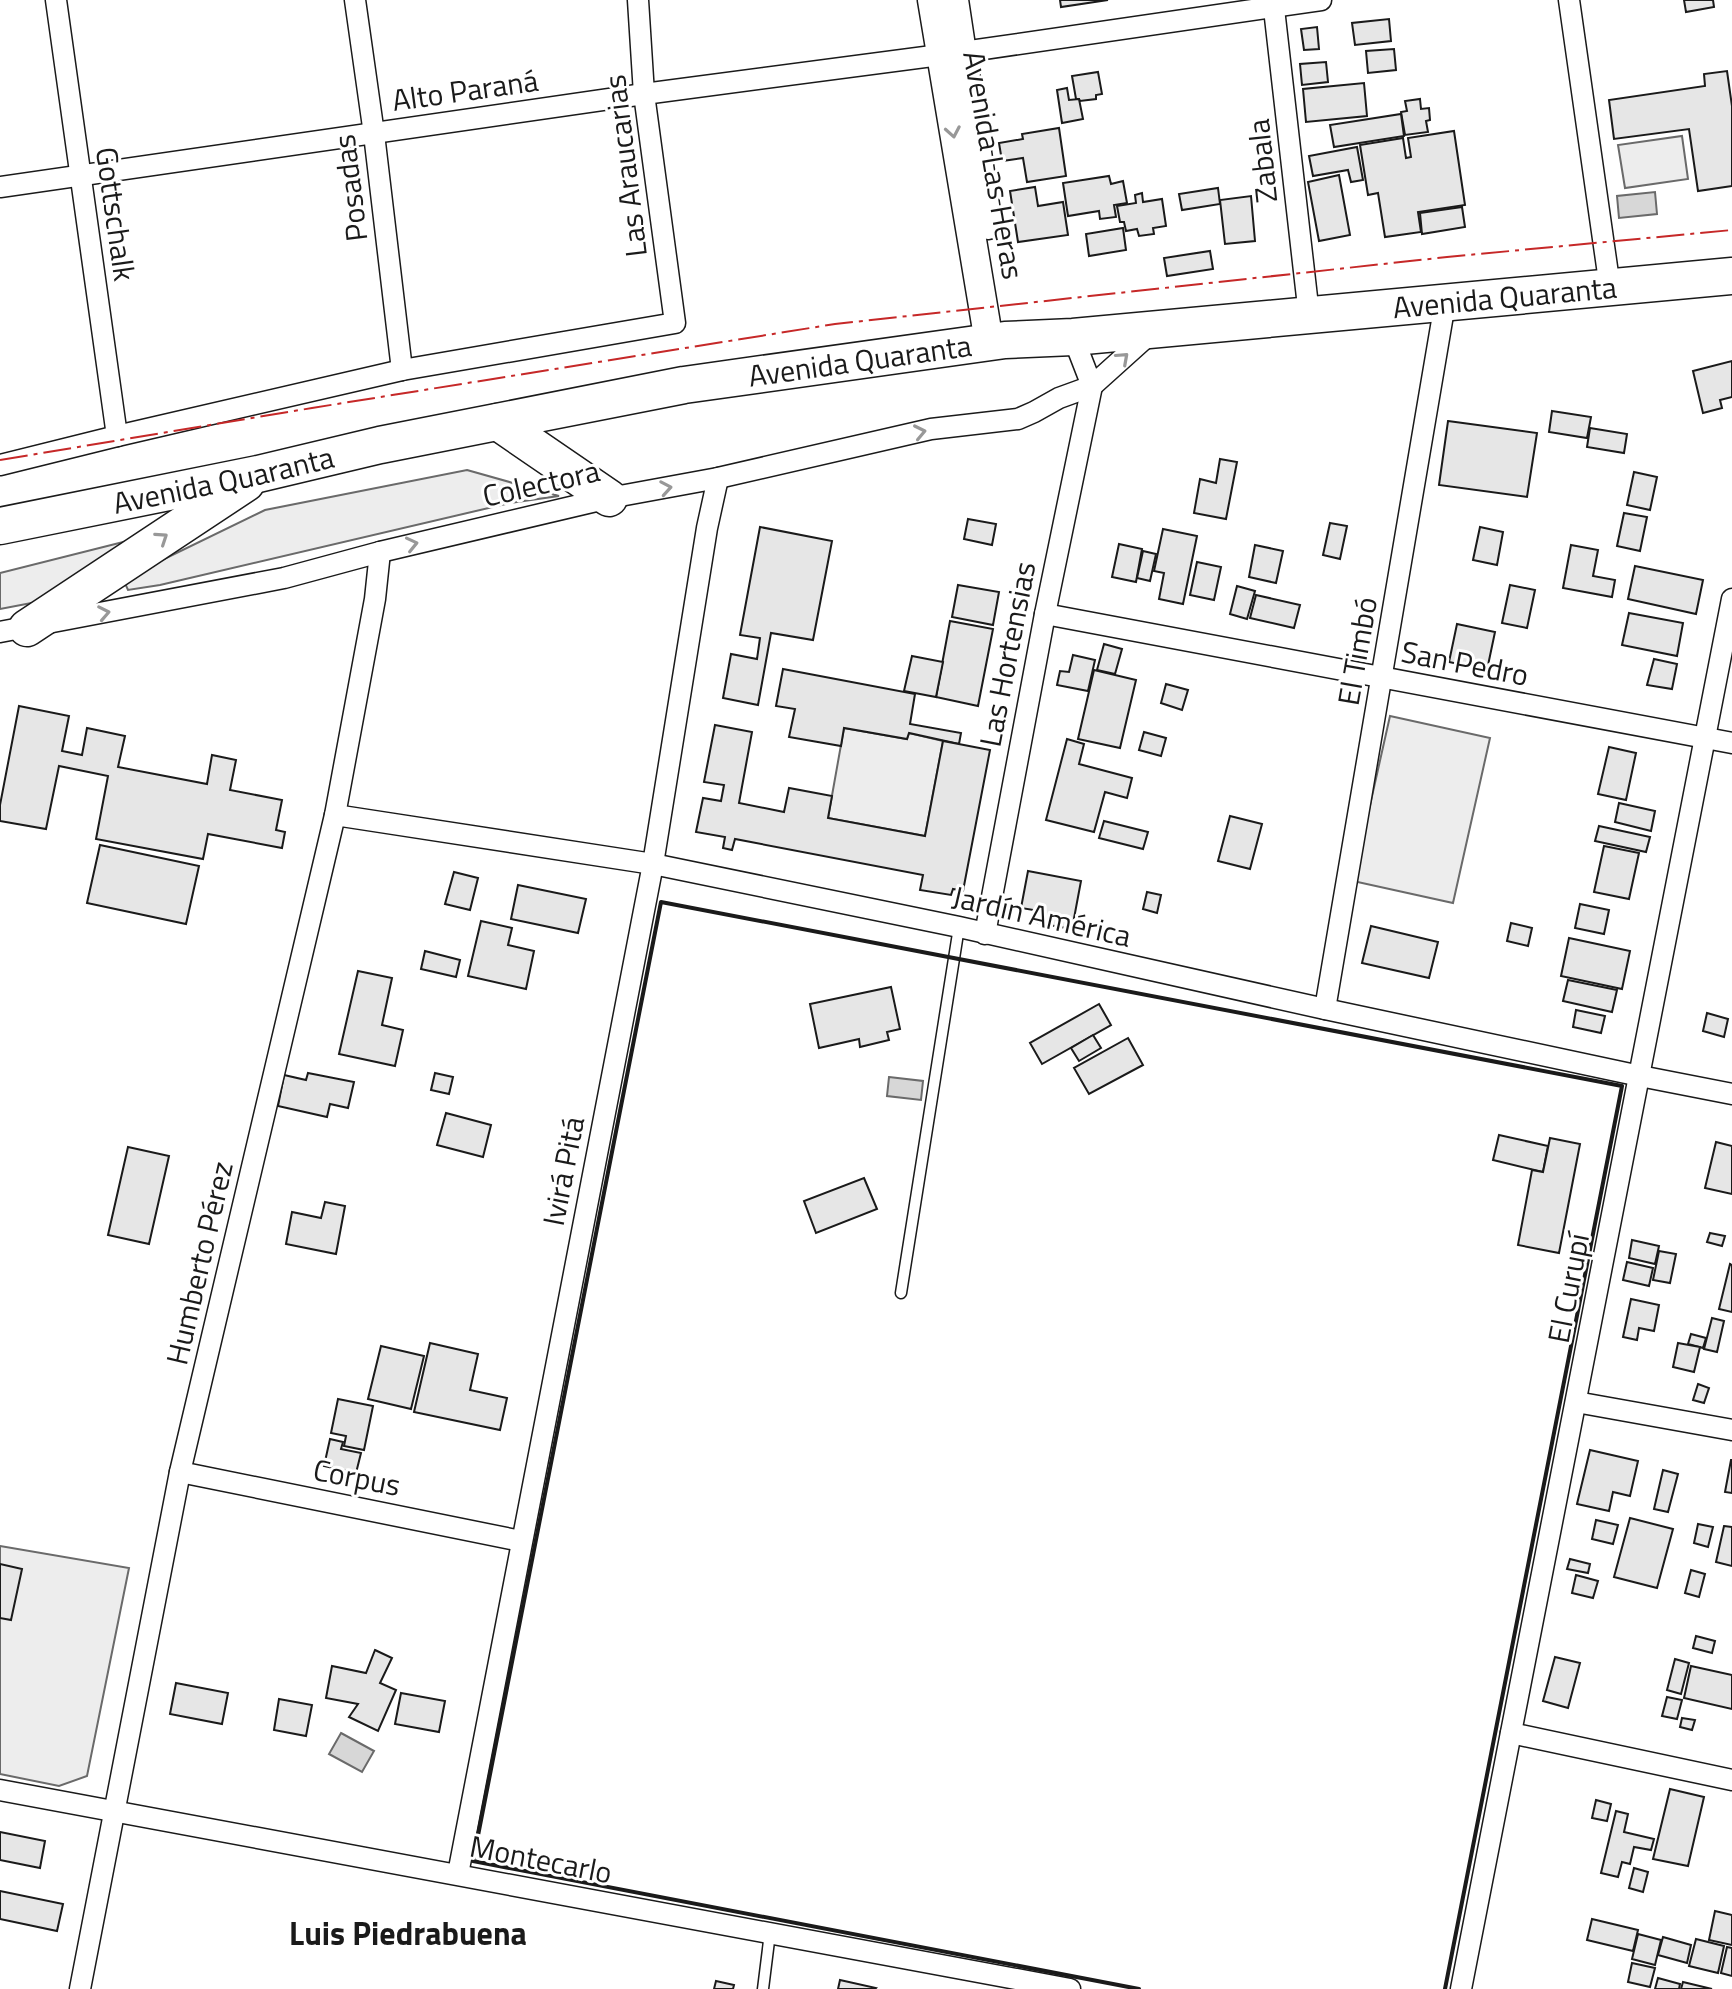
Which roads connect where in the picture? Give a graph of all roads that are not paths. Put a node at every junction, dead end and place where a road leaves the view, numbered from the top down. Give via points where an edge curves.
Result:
1 (56, 0) edge
2 (355, 0) edge
3 (638, 0) edge
4 (932, 0) edge
5 (954, 0) edge
6 (1321, 0) edge
7 (1569, 0) edge
8 (1274, 3) edge
9 (951, 54) junction
10 (644, 94) junction
11 (374, 134) junction
12 (81, 175) junction
13 (0, 187) edge
14 (1732, 276) edge
15 (1610, 288) junction
16 (1445, 303) junction
17 (1309, 315) junction
18 (1155, 329) junction
19 (1073, 337) junction
20 (997, 341) junction
21 (402, 370) junction
22 (1092, 386) junction
23 (498, 422) junction
24 (117, 436) junction
25 (0, 465) edge
26 (258, 474) junction
27 (718, 478) junction
28 (609, 498) junction
29 (0, 526) edge
30 (380, 552) junction
31 (1732, 599) edge
32 (1045, 614) junction
33 (7, 632) edge
34 (1383, 678) junction
35 (1706, 738) junction
36 (1732, 743) edge
37 (335, 815) junction
38 (653, 864) junction
39 (959, 927) junction
40 (985, 934) junction
41 (1325, 1009) junction
42 (1640, 1076) junction
43 (1732, 1094) edge
44 (901, 1293) dead end
45 (1576, 1402) junction
46 (1732, 1430) edge
47 (180, 1472) junction
48 (521, 1541) junction
49 (1511, 1733) junction
50 (1732, 1780) edge
51 (0, 1790) edge
52 (115, 1811) junction
53 (458, 1874) junction
54 (770, 1933) junction
55 (80, 1989) edge
56 (763, 1989) edge
57 (1070, 1989) edge
58 (1461, 1989) edge

1 - 12 street, Gottschalk
2 - 11 street, Posadas
3 - 10 street, Las Araucarias
4 - 9 main road, Avenida Las Heras
5 - 9 main road, Avenida Las Heras
6 - 8 street, Alto Paraná
7 - 15 street
8 - 9 street, Alto Paraná
8 - 17 street, Zabala
9 - 10 street, Alto Paraná
9 - 20 main road, Avenida Las Heras
10 - 11 street, Alto Paraná
10 - 21 street, Las Araucarias via 675,323
11 - 12 street, Alto Paraná
11 - 21 street, Posadas
12 - 13 street, Alto Paraná
12 - 24 street, Gottschalk
14 - 15 highway, Avenida Quaranta
15 - 16 highway, Avenida Quaranta
16 - 17 highway, Avenida Quaranta
16 - 34 street, El Timbó
17 - 18 highway, Avenida Quaranta
18 - 19 highway, Avenida Quaranta
22 -> 18 street
19 - 20 highway, Avenida Quaranta
19 - 22 street
20 - 23 highway, Avenida Quaranta via 684,385
21 - 24 street
27 -> 22 street, Colectora via 931,429 1018,419
22 - 32 street, Las Hortensias
23 - 26 highway, Avenida Quaranta
23 - 28 highway
24 - 25 street
26 - 29 highway, Avenida Quaranta
33 -> 26 highway
28 -> 27 street, Colectora
27 - 38 street, Ivirá Pitá
30 -> 28 street, Colectora
33 -> 30 street, Colectora via 284,578
30 - 37 street, Humberto Pérez
31 - 35 street, El Curupí
32 - 34 street, San Pedro
32 - 40 street, Las Hortensias
34 - 35 street, San Pedro
34 - 41 street, El Timbó
35 - 36 street, San Pedro
35 - 42 street, El Curupí
37 - 38 street, Jardín América
37 - 47 street, Humberto Pérez
38 - 39 street, Jardín América
38 - 48 street, Ivirá Pitá
39 - 40 street, Jardín América
39 - 44 lane
40 - 41 street, Jardín América
41 - 42 street, Jardín América
42 - 43 street, Jardín América
42 - 45 street, El Curupí
45 - 46 street
45 - 49 street, El Curupí
47 - 48 street, Corpus
47 - 52 street, Humberto Pérez
48 - 53 street, Ivirá Pitá
49 - 50 street
49 - 58 street, El Curupí
51 - 52 street, Montecarlo
52 - 53 street, Montecarlo
52 - 55 street, Humberto Pérez
53 - 54 street, Montecarlo
54 - 56 lane
54 - 57 street, Montecarlo

